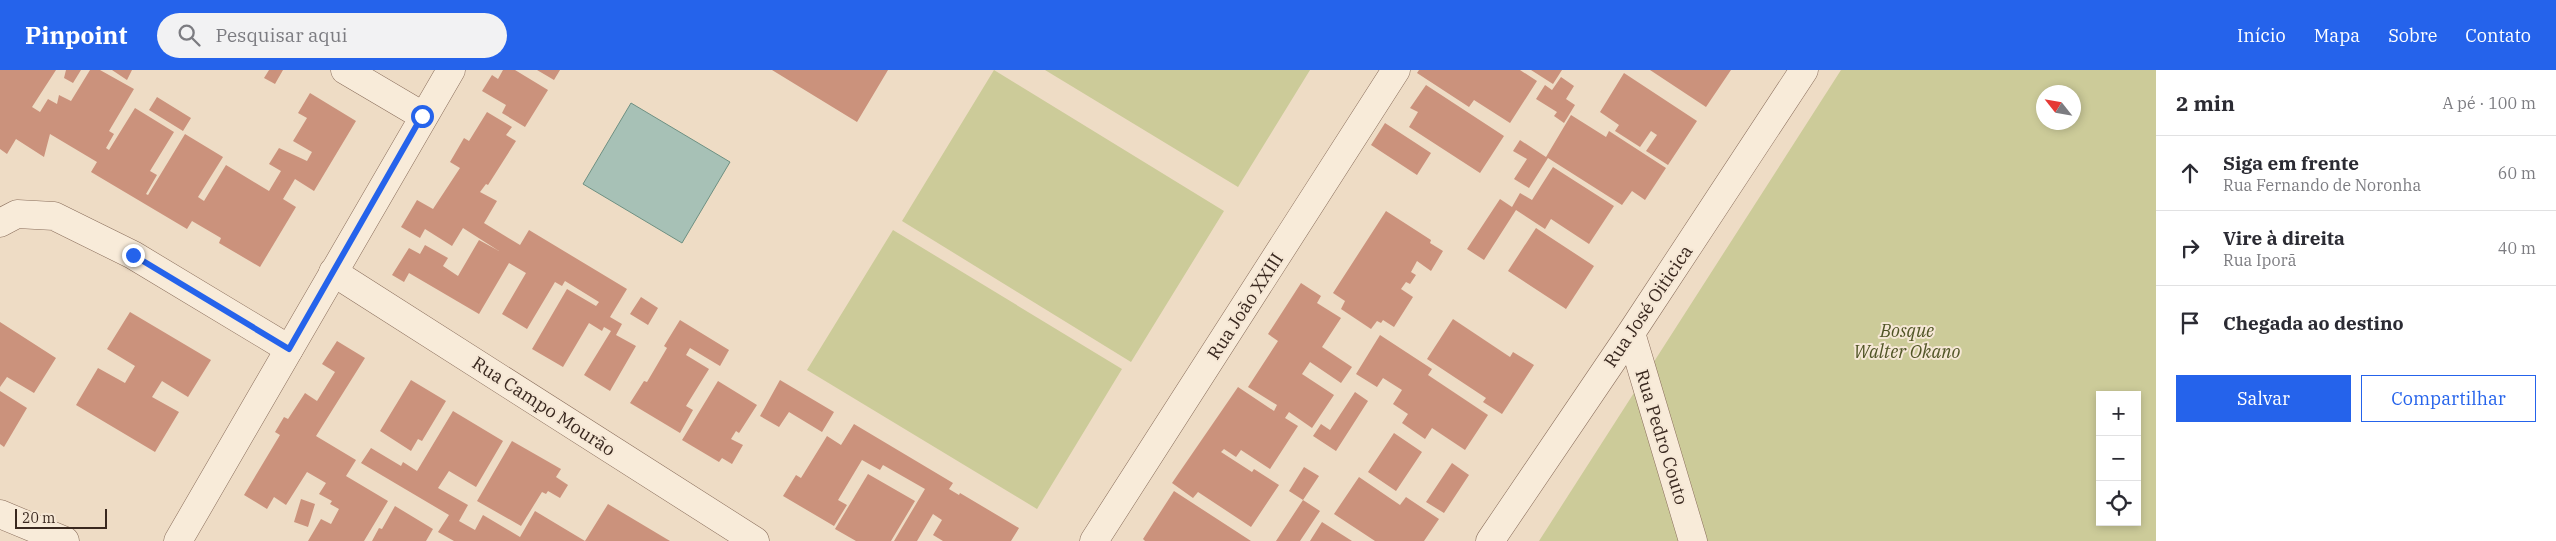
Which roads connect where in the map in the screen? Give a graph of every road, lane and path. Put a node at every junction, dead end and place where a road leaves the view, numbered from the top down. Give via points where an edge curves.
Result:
1 (345, 70) edge
2 (450, 70) edge
3 (1396, 70) edge
4 (1804, 70) edge
5 (422, 116) junction
6 (0, 223) edge
7 (333, 272) junction
8 (1632, 333) junction
9 (289, 349) junction
10 (0, 514) edge
11 (186, 538) edge
12 (65, 541) edge
13 (755, 541) edge
14 (1094, 541) edge
15 (1490, 541) edge
16 (1694, 541) edge

1 - 5 street
2 - 5 street
3 - 14 street, Rua João XXIII
4 - 8 street, Rua José Oiticica
5 - 7 street
6 - 9 street via 17,214 54,216 133,255
7 - 9 street
7 - 13 street, Rua Campo Mourão
8 - 15 street, Rua José Oiticica
8 - 16 street, Rua Pedro Couto
9 - 11 street
10 - 12 street

